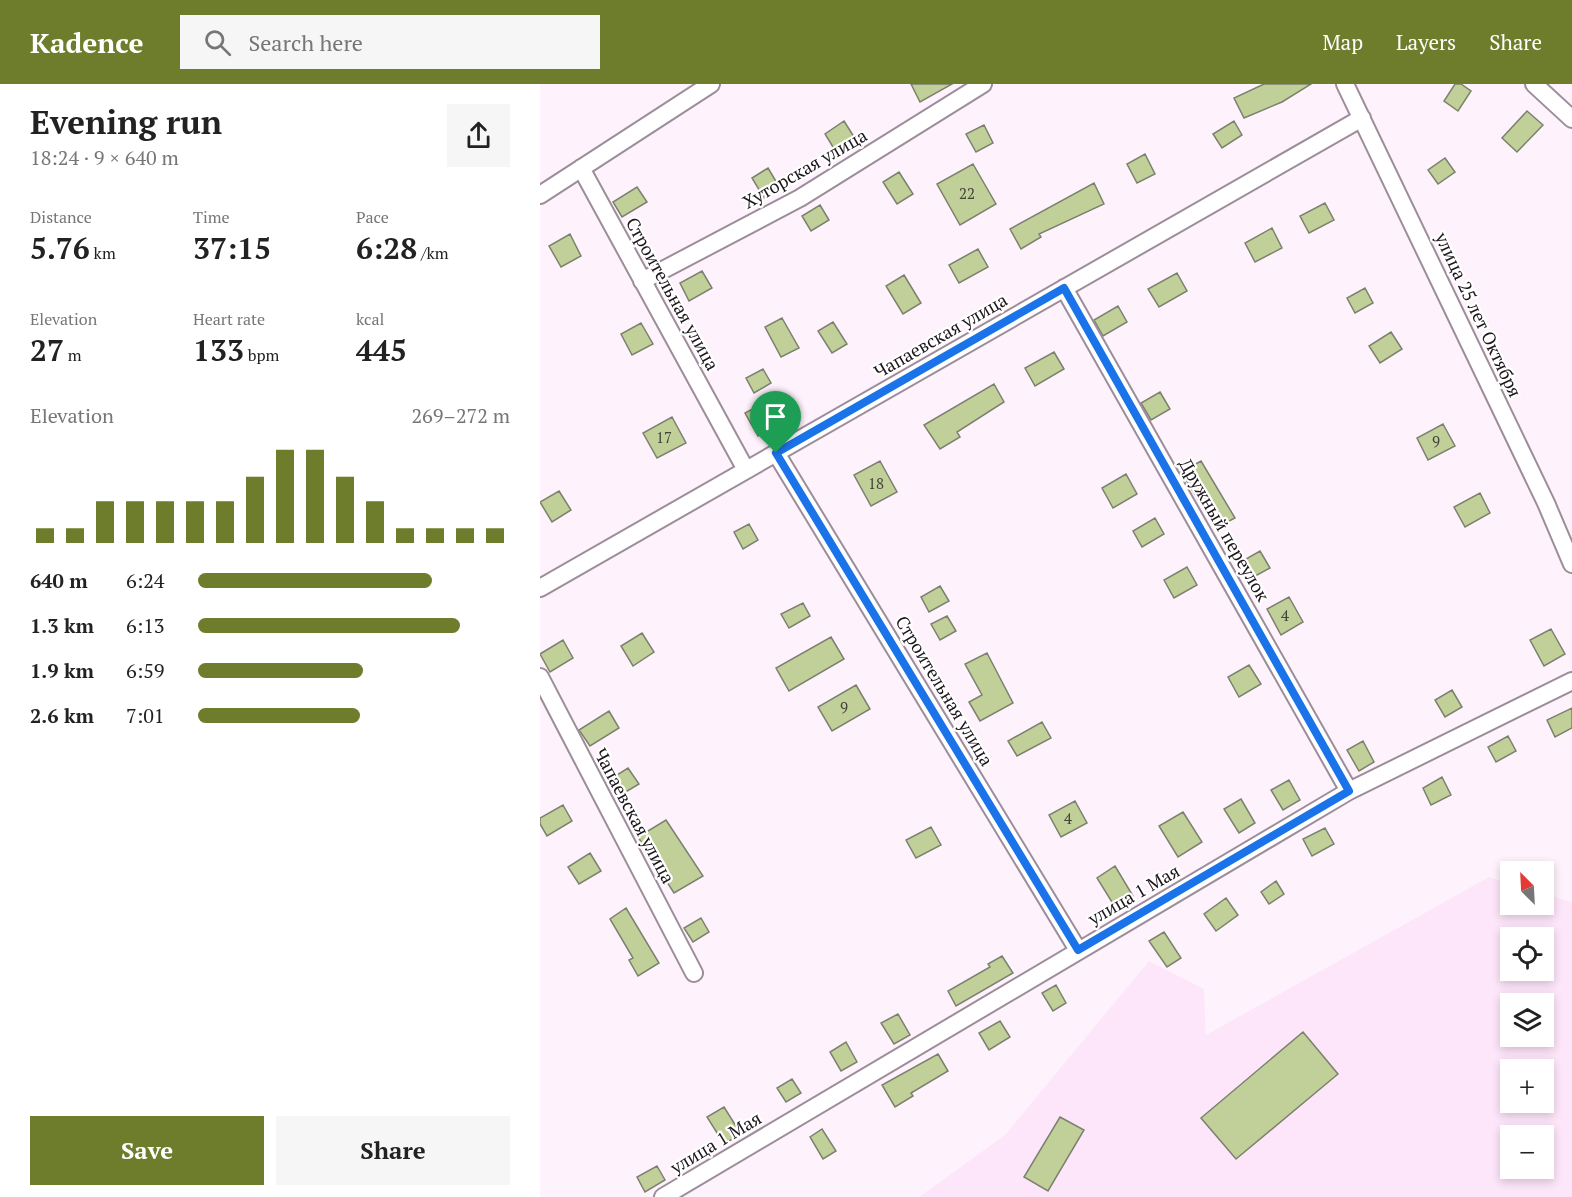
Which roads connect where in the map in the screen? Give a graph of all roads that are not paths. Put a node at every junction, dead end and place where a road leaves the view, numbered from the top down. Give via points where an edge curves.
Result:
1 (711, 84) edge
2 (983, 84) edge
3 (1344, 84) edge
4 (1534, 84) edge
5 (1362, 118) junction
6 (1572, 119) edge
7 (581, 168) junction
8 (540, 195) edge
9 (642, 281) junction
10 (1064, 288) junction
11 (776, 453) junction
12 (746, 470) junction
13 (1572, 564) edge
14 (540, 588) edge
15 (540, 677) edge
16 (1572, 681) edge
17 (1349, 791) junction
18 (1078, 950) junction
19 (694, 974) dead end
20 (663, 1197) edge

1 - 7 street
2 - 9 street, Хуторская улица via 800,198
3 - 5 street, улица 25 лет Октября
4 - 6 street
5 - 10 street, Чапаевская улица
5 - 13 street, улица 25 лет Октября
7 - 8 street
7 - 9 street, Строительная улица
9 - 12 street, Строительная улица
10 - 11 street, Чапаевская улица
10 - 17 street, Дружный переулок
11 - 12 street, Чапаевская улица
11 - 18 street, Строительная улица
12 - 14 street, Чапаевская улица
15 - 19 street, Чапаевская улица
16 - 17 street, улица 1 Мая
17 - 18 street, улица 1 Мая
18 - 20 street, улица 1 Мая

